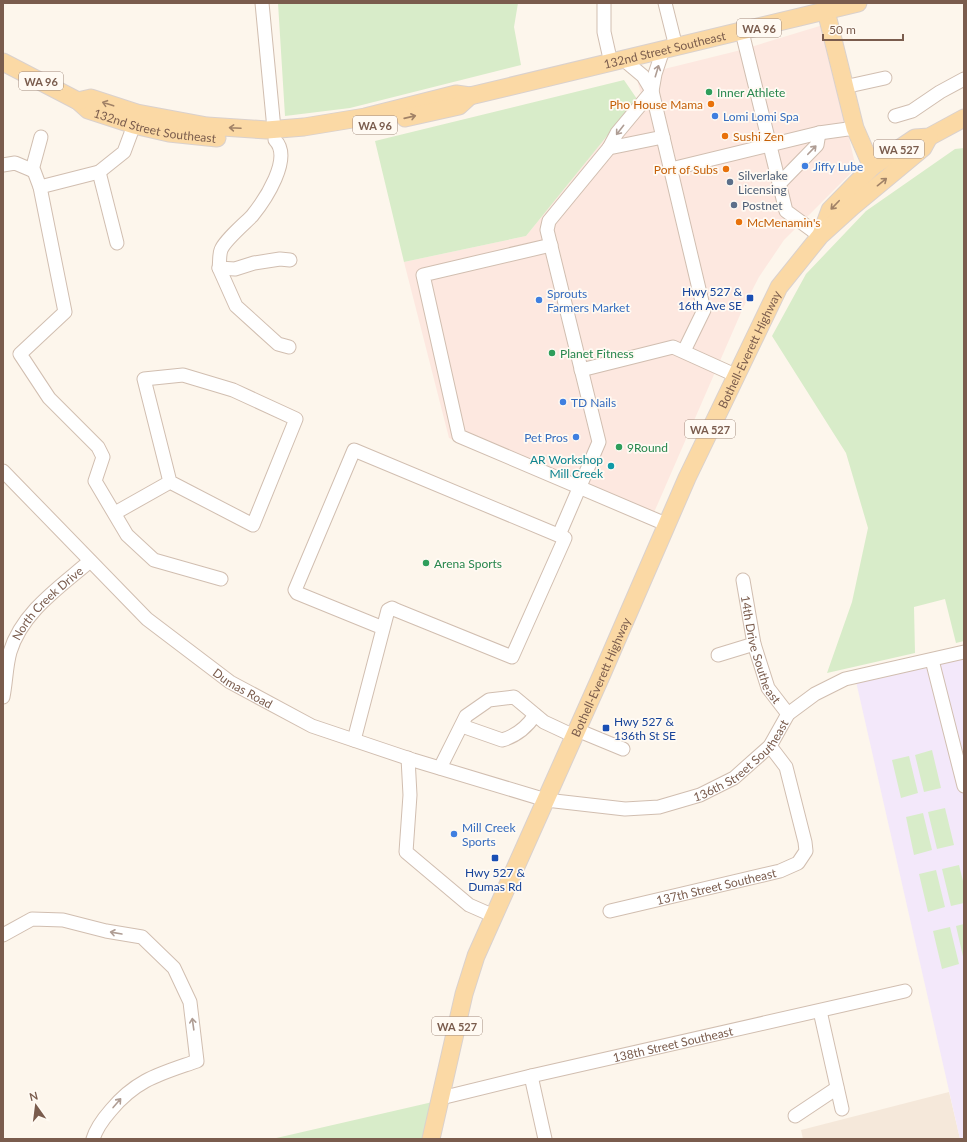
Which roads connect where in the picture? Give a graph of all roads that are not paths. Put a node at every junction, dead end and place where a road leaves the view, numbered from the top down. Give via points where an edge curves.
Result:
1 (262, 3) edge
2 (604, 3) edge
3 (665, 3) edge
4 (858, 3) edge
5 (825, 7) edge
6 (742, 32) junction
7 (670, 49) junction
8 (618, 61) junction
9 (3, 62) edge
10 (885, 78) dead end
11 (964, 78) edge
12 (844, 87) junction
13 (652, 91) junction
14 (78, 101) junction
15 (895, 116) dead end
16 (964, 118) edge
17 (134, 125) junction
18 (855, 128) junction
19 (819, 133) junction
20 (275, 134) junction
21 (41, 137) dead end
22 (663, 137) junction
23 (929, 137) junction
24 (769, 145) junction
25 (609, 148) junction
26 (3, 165) edge
27 (872, 167) junction
28 (671, 169) junction
29 (32, 170) junction
30 (99, 172) junction
31 (779, 184) junction
32 (40, 187) junction
33 (852, 207) junction
34 (820, 236) junction
35 (117, 243) dead end
36 (551, 245) junction
37 (290, 260) dead end
38 (220, 268) junction
39 (289, 348) dead end
40 (684, 351) junction
41 (581, 370) junction
42 (735, 375) junction
43 (3, 471) edge
44 (170, 482) junction
45 (579, 487) junction
46 (115, 513) junction
47 (668, 525) junction
48 (559, 535) junction
49 (90, 561) junction
50 (221, 579) dead end
51 (743, 580) dead end
52 (383, 628) junction
53 (754, 644) junction
54 (964, 652) edge
55 (718, 656) dead end
56 (932, 660) junction
57 (3, 697) edge
58 (788, 714) junction
59 (535, 715) junction
60 (462, 726) junction
61 (576, 733) junction
62 (354, 740) junction
63 (770, 746) junction
64 (623, 749) dead end
65 (408, 758) junction
66 (440, 768) junction
67 (964, 786) edge
68 (546, 800) junction
69 (610, 910) dead end
70 (494, 916) junction
71 (3, 935) edge
72 (905, 991) dead end
73 (820, 1011) junction
74 (531, 1076) junction
75 (837, 1088) junction
76 (441, 1098) junction
77 (842, 1109) dead end
78 (795, 1116) dead end
79 (93, 1137) edge
80 (432, 1139) edge
81 (545, 1139) edge

1 - 20 street
2 - 8 street via 604,32
3 - 7 street
4 - 5 main road, 132nd Street Southeast / WA 96
5 - 6 main road, 132nd Street Southeast / WA 96
5 - 12 main road
6 - 7 main road, 132nd Street Southeast / WA 96
6 - 24 street
7 - 8 main road, 132nd Street Southeast / WA 96
13 -> 7 street via 655,74
8 - 13 street via 643,76
8 - 20 main road, 132nd Street Southeast / WA 96 via 470,96 459,106 388,122 331,134
9 - 14 main road, 132nd Street Southeast / WA 96
10 - 12 street
11 - 15 street via 912,111
12 - 18 main road
13 - 22 street
13 -> 25 street via 617,133
14 - 17 main road, 132nd Street Southeast / WA 96 via 88,110
20 -> 14 main road, 132nd Street Southeast / WA 96 via 207,126 137,113 91,98
16 - 23 main road, Bothell-Everett Highway / WA 527
17 - 20 main road, 132nd Street Southeast / WA 96 via 210,138 258,141
17 - 30 street via 124,152
18 - 19 street
18 - 27 main road
19 - 24 street
31 -> 19 street via 817,145
20 - 38 street via 282,159 276,177 253,214 220,250
21 - 29 street
22 - 25 street
22 - 28 street
23 - 27 main road, Bothell-Everett Highway / WA 527 via 915,138
33 -> 23 main road, Bothell-Everett Highway / WA 527 via 923,148
24 - 28 street
24 - 31 street
25 - 36 street via 549,221 547,230
26 - 29 street via 15,163
27 - 33 main road
27 -> 34 main road, Bothell-Everett Highway / WA 527 via 830,210
28 - 40 street via 704,310
29 - 32 street
30 - 32 street
30 - 35 street
31 - 34 street via 786,212
32 - 46 street via 65,312 20,354 49,398 98,448 103,457 95,481
33 - 34 main road, Bothell-Everett Highway / WA 527
34 - 42 main road, Bothell-Everett Highway / WA 527 via 779,287
36 - 41 street
36 - 45 street via 423,276 459,436
37 - 38 street via 254,263 235,269
38 - 39 street via 236,306 278,344
40 - 41 street via 673,347
40 - 42 street
41 - 45 street via 599,442
42 - 47 main road, Bothell-Everett Highway / WA 527
43 - 49 street, Dumas Road
44 - 44 street via 144,379 183,375 233,390 296,419 253,526
44 - 46 street
45 - 47 street
45 - 48 street
46 - 50 street via 127,535 154,560
47 - 61 main road, Bothell-Everett Highway / WA 527
48 - 52 street via 565,538 512,657 392,608 386,615
48 - 52 street via 354,450 295,590
49 - 57 street, North Creek Drive via 28,618 10,652
49 - 62 street, Dumas Road via 147,618 230,682 312,726
51 - 53 street, 14th Drive Southeast
52 - 62 street
53 - 55 street
53 - 58 street, 14th Drive Southeast via 768,688
54 - 56 street, 136th Street Southeast
56 - 58 street, 136th Street Southeast via 845,679 815,694
56 - 67 street
58 - 63 street, 136th Street Southeast
59 - 60 street via 518,732 502,740
59 - 60 street via 514,697 489,700 466,716
59 - 61 street
60 - 66 street
61 - 64 street
61 - 68 main road, Bothell-Everett Highway / WA 527
62 - 65 street, Dumas Road
63 - 68 street, 136th Street Southeast via 734,778 700,795 659,807 625,809
63 - 69 street, 137th Street Southeast via 786,767 805,842 806,851 798,863 780,871
65 - 66 street, Dumas Road
65 - 70 street via 410,795 406,852 469,906
66 - 68 street, Dumas Road
68 - 70 main road, Bothell-Everett Highway / WA 527
70 - 76 main road, Bothell-Everett Highway / WA 527 via 476,956 464,994
79 -> 71 street via 124,1094 151,1077 197,1061 190,1002 174,968 142,937 63,920 32,920
72 - 73 street, 138th Street Southeast
73 - 74 street, 138th Street Southeast
73 - 75 street
74 - 76 street, 138th Street Southeast
74 - 81 street
75 - 77 street
75 - 78 street
76 - 80 main road, Bothell-Everett Highway / WA 527

